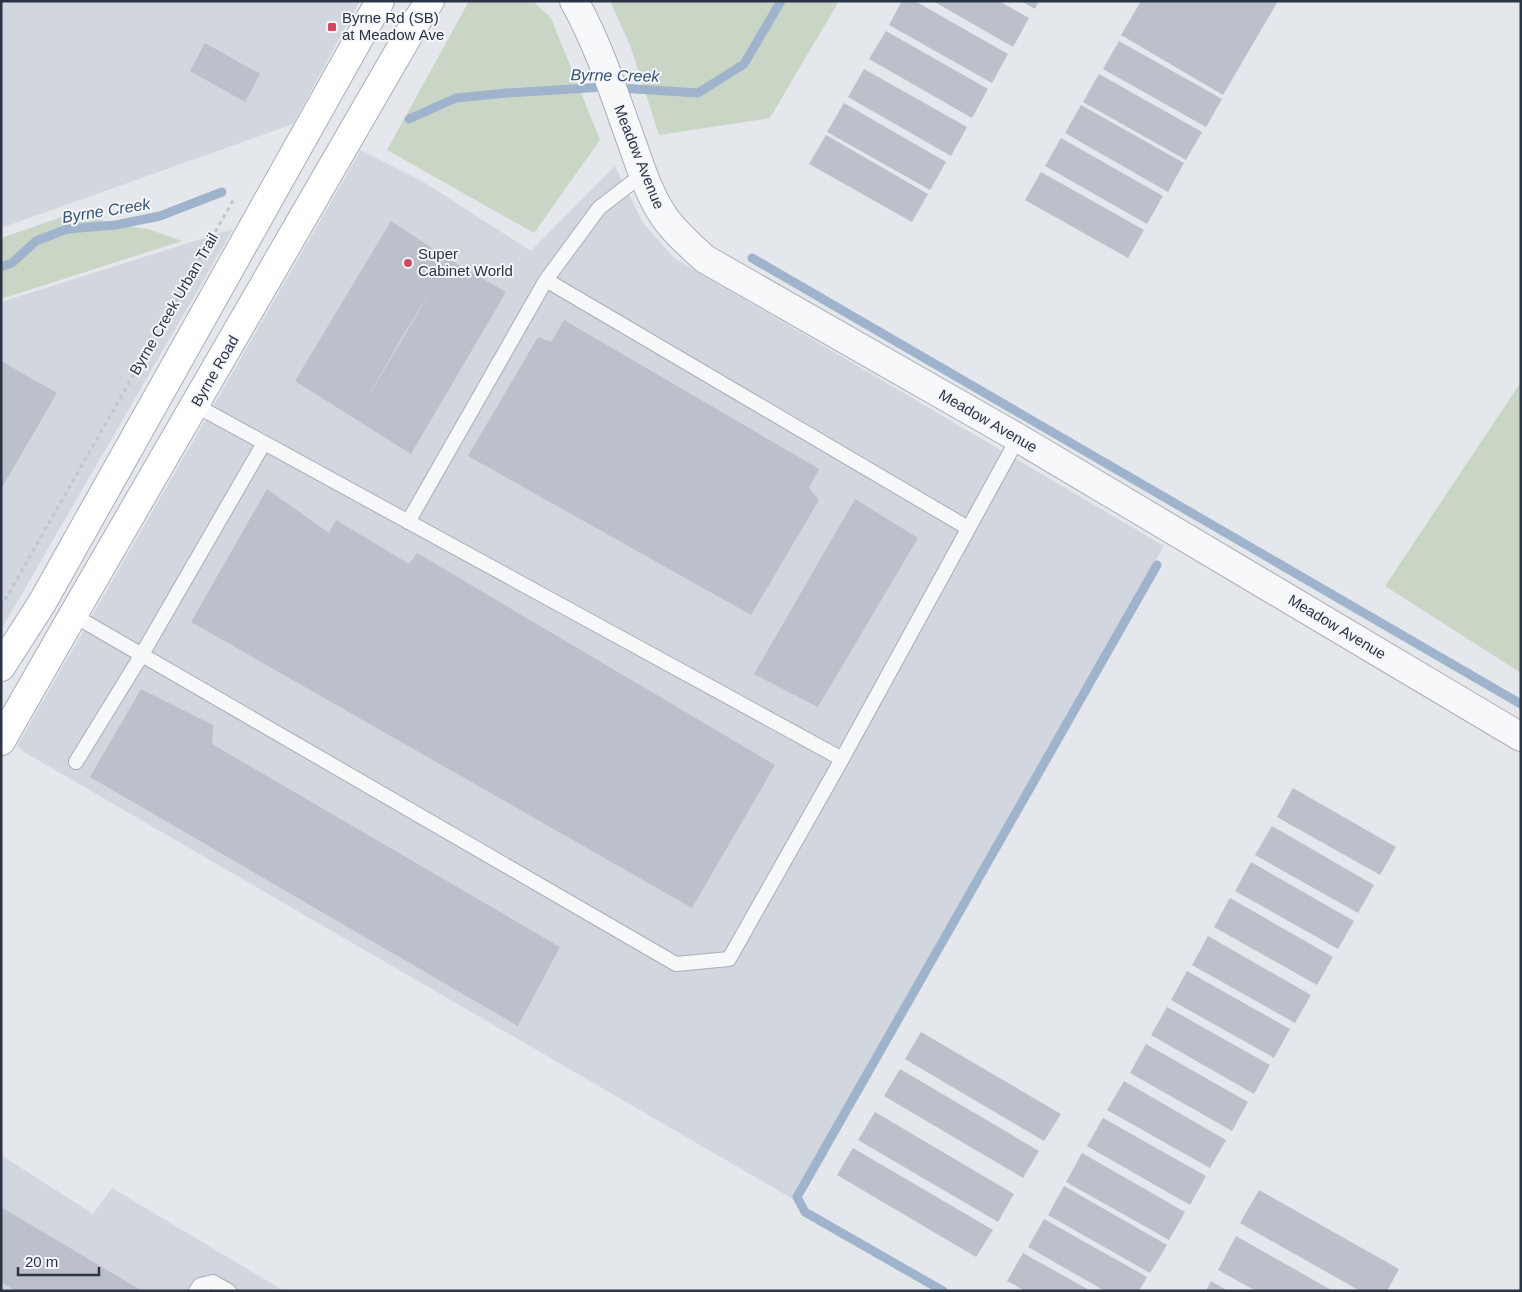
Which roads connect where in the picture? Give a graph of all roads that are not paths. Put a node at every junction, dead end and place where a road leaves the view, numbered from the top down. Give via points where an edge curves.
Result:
1 (380, 1) edge
2 (430, 1) edge
3 (574, 1) edge
4 (643, 174) junction
5 (546, 280) junction
6 (195, 405) junction
7 (1018, 438) junction
8 (264, 443) junction
9 (408, 522) junction
10 (968, 528) junction
11 (72, 615) junction
12 (141, 656) junction
13 (1, 667) edge
14 (1521, 737) edge
15 (1, 741) edge
16 (842, 759) junction
17 (76, 762) dead end
18 (196, 1291) edge
19 (229, 1291) edge

1 - 13 main road via 42,603
2 - 6 main road, Byrne Road
3 - 4 street, Meadow Avenue via 600,55
4 - 5 lane via 599,208
4 - 7 street, Meadow Avenue via 663,216 705,259
5 - 9 lane
5 - 10 lane
6 - 8 lane
6 - 11 main road, Byrne Road
7 - 10 lane
7 - 14 street, Meadow Avenue
8 - 9 lane
8 - 12 lane
9 - 16 lane
10 - 16 lane
11 - 12 lane
11 - 15 main road, Byrne Road
12 - 16 lane via 676,964 730,959
12 - 17 lane
18 - 19 lane via 200,1285 213,1282

